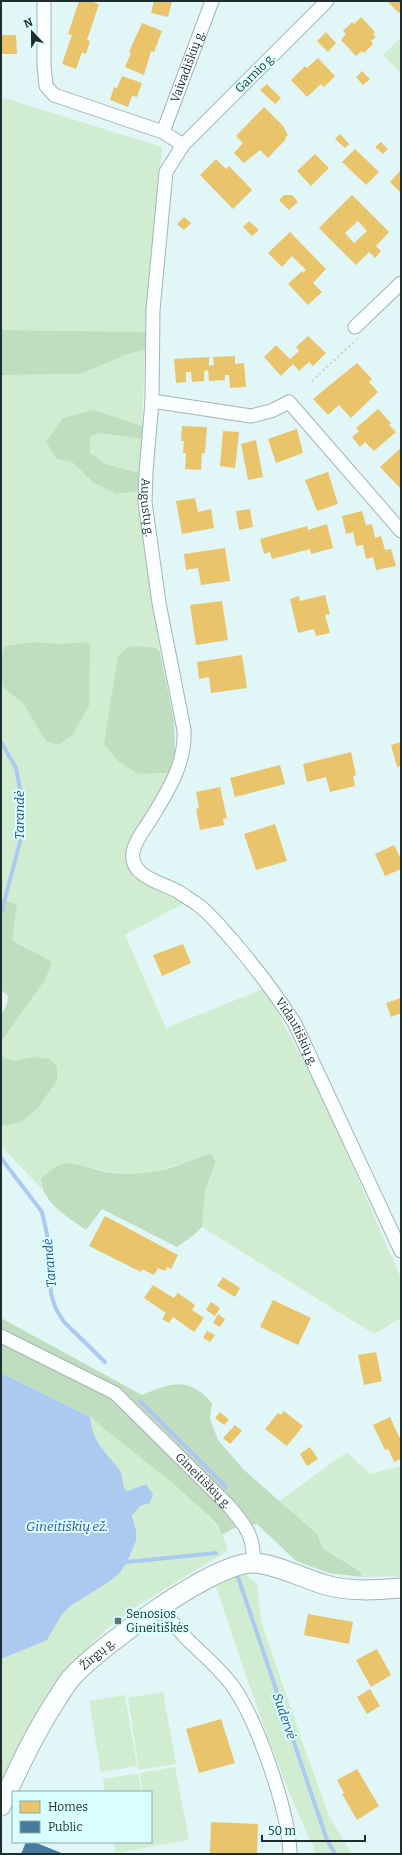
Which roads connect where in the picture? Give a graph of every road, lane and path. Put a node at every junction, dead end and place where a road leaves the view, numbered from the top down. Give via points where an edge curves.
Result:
1 (44, 1) edge
2 (212, 1) edge
3 (327, 1) edge
4 (163, 132) junction
5 (183, 145) junction
6 (401, 283) edge
7 (355, 327) joint
8 (312, 381) dead end
9 (152, 401) junction
10 (401, 531) edge
11 (133, 859) joint
12 (401, 1251) edge
13 (1, 1336) edge
14 (253, 1563) junction
15 (401, 1588) edge
16 (160, 1608) junction
17 (1, 1806) edge
18 (290, 1854) edge

1 - 4 street via 46,86 54,95
2 - 4 street, Vaivadiškių g.
3 - 5 street, Garnio g.
4 - 5 street
5 - 9 street, Augustų g. via 166,172 153,310
6 - 7 street
7 - 8 path via 360,338
9 - 10 street via 251,416 271,411 289,402
9 - 11 street, Augustų g. via 145,502 159,604 185,745 168,790 133,850
11 - 12 street, Vidautiškių g. via 136,868 142,874 199,905 220,925 274,991 295,1024
13 - 14 street, Gineitiškių g. via 116,1393 243,1522 254,1548
14 - 15 street via 267,1565 328,1586 370,1590
14 - 16 street, Žirgų g. via 237,1565 216,1574
16 - 17 street, Žirgų g. via 95,1655 72,1677 50,1710
16 - 18 street via 234,1688 249,1716 280,1799 290,1839

